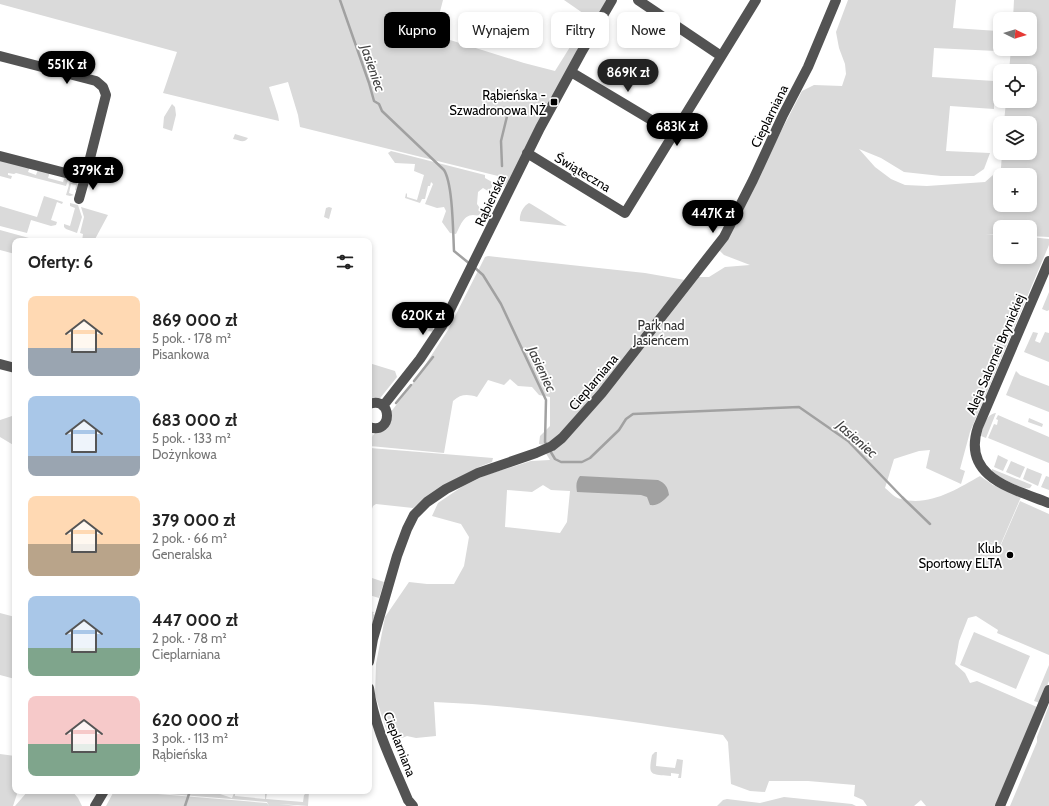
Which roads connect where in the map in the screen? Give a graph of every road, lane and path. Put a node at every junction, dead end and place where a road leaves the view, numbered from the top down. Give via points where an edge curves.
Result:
1 (612, 0) edge
2 (638, 0) edge
3 (756, 0) edge
4 (836, 0) edge
5 (0, 56) edge
6 (721, 56) junction
7 (571, 72) junction
8 (673, 133) junction
9 (527, 153) junction
10 (0, 156) edge
11 (85, 178) junction
12 (79, 199) dead end
13 (1049, 261) edge
14 (0, 364) edge
15 (12, 367) edge
16 (372, 404) edge
17 (383, 406) junction
18 (372, 427) edge
19 (1049, 503) edge
20 (372, 645) edge
21 (1049, 690) edge
22 (372, 704) edge
23 (102, 794) edge
24 (94, 806) edge
25 (413, 806) edge
26 (1000, 806) edge

1 - 7 street, Rąbieńska
2 - 6 street
3 - 6 street
4 - 20 street, Cieplarniana via 808,67 724,237 602,393 562,438 549,447 478,473 446,489 417,512 409,524 399,550
5 - 11 street via 98,82 106,99
6 - 8 street
7 - 8 street
7 - 9 street, Rąbieńska
8 - 9 street, Świąteczna via 625,213
9 - 17 street, Rąbieńska via 454,305 436,336
10 - 11 street
11 - 12 street
13 - 19 street, Aleja Salomei Brynickiej via 978,428 975,444 978,460 986,473 999,482
14 - 15 street
16 - 17 street
17 - 18 street via 388,416 385,424 378,428
21 - 26 street
22 - 25 street, Cieplarniana via 385,744 408,800
23 - 24 street

